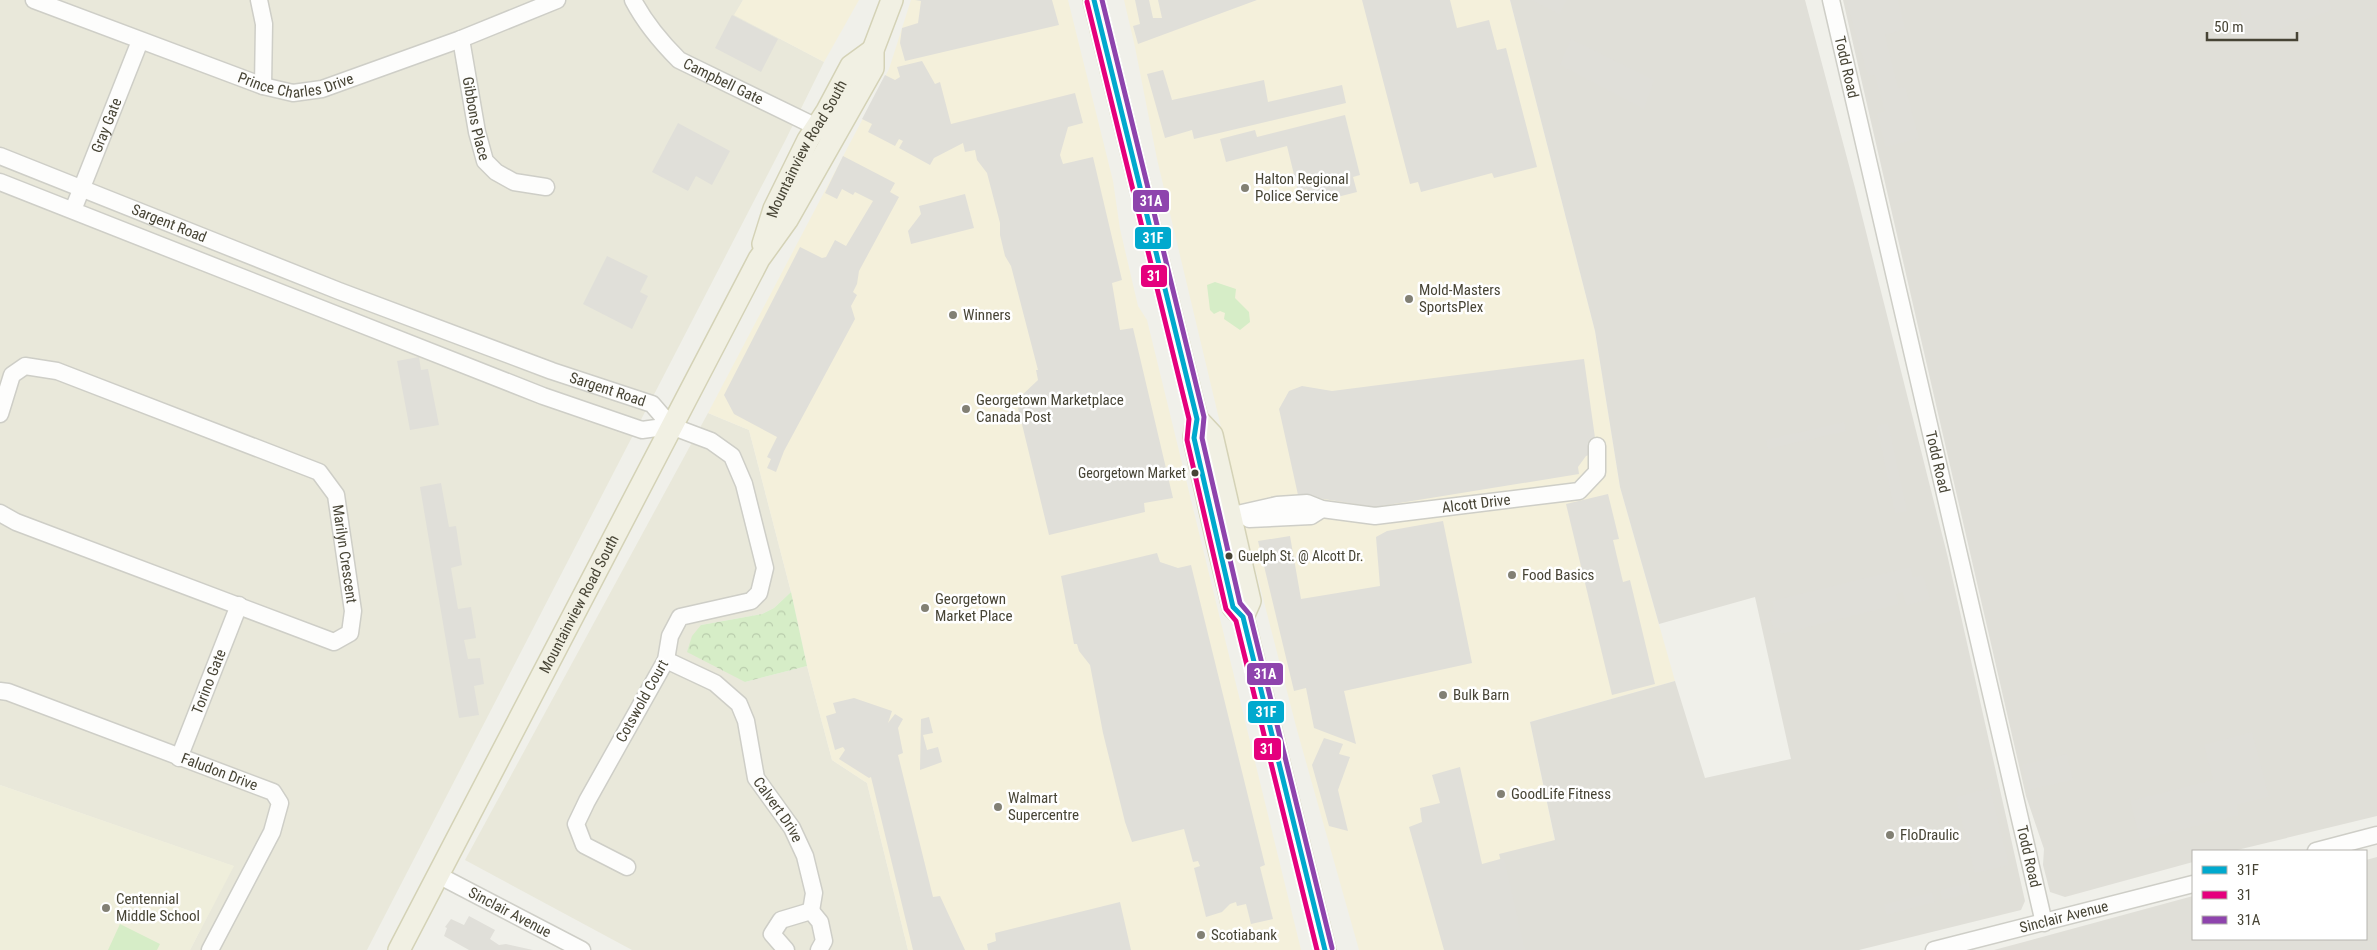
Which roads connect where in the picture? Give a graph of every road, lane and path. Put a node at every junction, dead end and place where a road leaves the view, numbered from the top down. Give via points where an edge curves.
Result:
1 (34, 0) edge
2 (259, 0) edge
3 (557, 0) edge
4 (634, 0) edge
5 (892, 0) edge
6 (1094, 0) edge
7 (1831, 0) edge
8 (461, 39) junction
9 (140, 41) junction
10 (263, 86) junction
11 (826, 131) junction
12 (0, 156) edge
13 (0, 182) edge
14 (546, 187) dead end
15 (82, 188) junction
16 (73, 210) junction
17 (339, 291) junction
18 (333, 314) junction
19 (552, 371) junction
20 (543, 396) junction
21 (0, 414) edge
22 (671, 426) junction
23 (1597, 446) dead end
24 (0, 513) edge
25 (1222, 517) junction
26 (239, 605) junction
27 (666, 660) junction
28 (0, 691) edge
29 (179, 758) junction
30 (2377, 835) edge
31 (2320, 850) edge
32 (627, 867) dead end
33 (438, 875) junction
34 (2192, 884) edge
35 (811, 911) junction
36 (2044, 923) junction
37 (210, 950) edge
38 (399, 950) edge
39 (582, 950) edge
40 (786, 950) edge
41 (819, 950) edge
42 (1325, 950) edge
43 (1934, 950) edge

1 - 9 street, Prince Charles Drive
2 - 10 street via 264,24
3 - 8 street, Prince Charles Drive
4 - 11 street, Campbell Gate via 642,17 679,60
5 - 11 main road, Mountainview Road South via 873,50 851,66
6 - 25 main road via 1198,419 1212,435
7 - 36 street, Todd Road
8 - 10 street, Prince Charles Drive via 322,89 293,93
8 - 14 street, Gibbons Place via 485,161 514,182
9 - 10 street, Prince Charles Drive
9 - 15 street, Gray Gate
11 - 22 main road, Mountainview Road South via 774,209 759,259
12 - 15 street, Sargent Road
13 - 16 street, Sargent Road
15 - 16 street, Gray Gate
15 - 17 street, Sargent Road
16 - 18 street, Sargent Road
17 - 18 street
17 - 19 street, Sargent Road
18 - 20 street, Sargent Road
19 - 20 street, Sargent Road
19 - 22 street, Sargent Road via 652,404
20 - 22 street, Sargent Road via 642,430
21 - 26 street, Marilyn Crescent via 12,375 24,366 56,371 319,472 336,495 353,611 350,633 334,642
22 - 27 street, Cotswold Court via 710,441 732,456 744,484 765,568 759,593 751,602 680,617 670,636
22 - 33 main road, Mountainview Road South
23 - 25 street, Alcott Drive via 1597,472 1579,491 1375,516 1307,504 1277,505
24 - 26 street, Marilyn Crescent via 16,522
25 - 42 main road via 1250,601 1243,616
26 - 29 street, Torino Gate
27 - 32 street, Cotswold Court via 586,800 576,824 584,845
27 - 35 street, Calvert Drive via 715,683 739,704 746,721 756,778 792,828 805,856 814,893
28 - 29 street, Faludon Drive
29 - 37 street, Faludon Drive via 273,792 280,803 272,832
30 - 31 street
33 - 38 main road, Mountainview Road South
33 - 39 street, Sinclair Avenue
34 - 36 street, Sinclair Avenue
35 - 40 street via 781,920 772,934
35 - 41 street via 820,922 824,941
36 - 43 street, Sinclair Avenue

